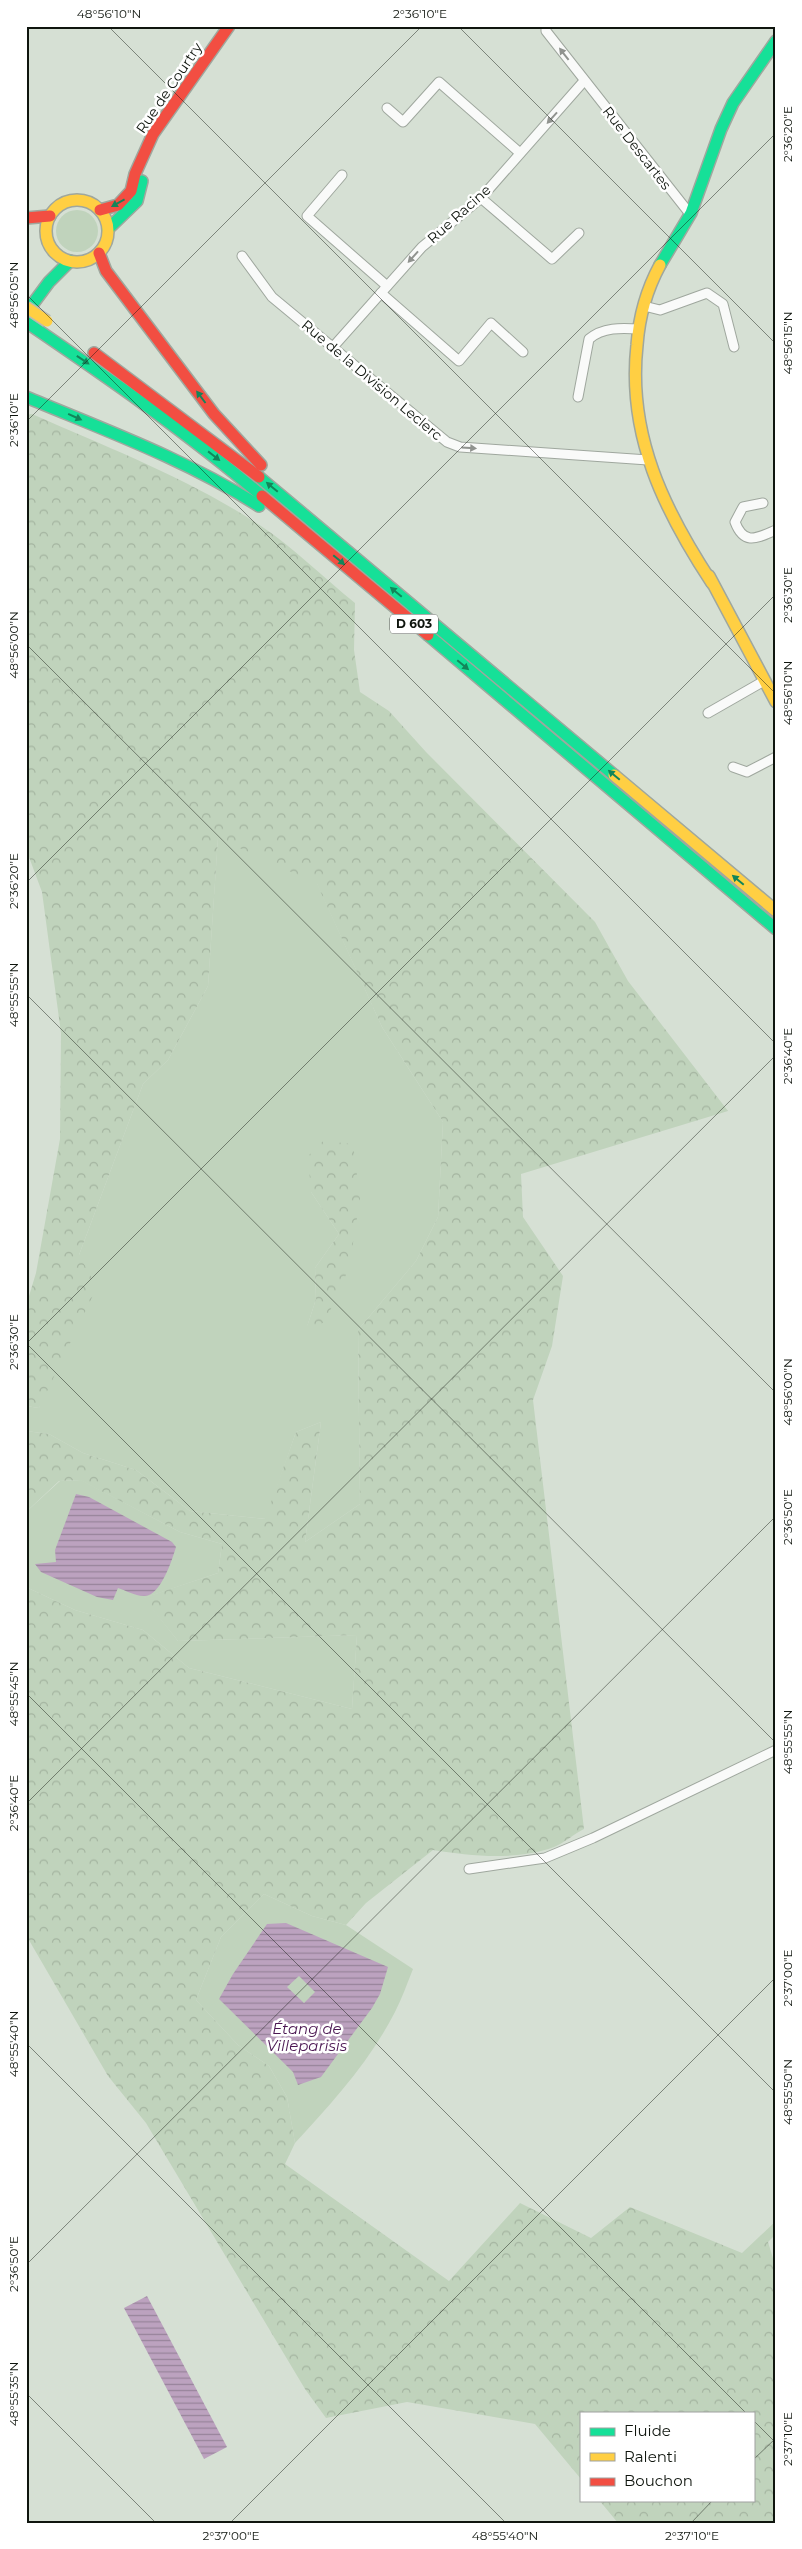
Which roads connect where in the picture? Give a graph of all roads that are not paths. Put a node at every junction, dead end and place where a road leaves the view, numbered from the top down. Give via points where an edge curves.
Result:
1 (229, 26) edge
2 (546, 26) edge
3 (776, 40) edge
4 (584, 81) junction
5 (387, 108) dead end
6 (520, 153) junction
7 (142, 158) junction
8 (342, 175) dead end
9 (481, 198) junction
10 (100, 210) junction
11 (690, 214) junction
12 (50, 216) junction
13 (26, 218) edge
14 (108, 230) junction
15 (579, 233) dead end
16 (55, 253) junction
17 (99, 254) junction
18 (242, 256) dead end
19 (70, 262) junction
20 (48, 282) junction
21 (384, 290) junction
22 (644, 306) junction
23 (26, 308) edge
24 (26, 313) edge
25 (26, 322) edge
26 (51, 324) dead end
27 (638, 329) junction
28 (85, 347) dead end
29 (734, 347) dead end
30 (334, 348) junction
31 (523, 352) dead end
32 (28, 396) edge
33 (578, 397) dead end
34 (648, 460) junction
35 (762, 504) dead end
36 (776, 530) edge
37 (329, 535) junction
38 (320, 545) junction
39 (764, 681) junction
40 (776, 702) edge
41 (708, 714) dead end
42 (776, 757) edge
43 (733, 768) dead end
44 (776, 912) edge
45 (776, 929) edge
46 (776, 1750) edge
47 (469, 1869) dead end

1 - 7 main road, Rue de Courtry via 154,134
4 -> 2 street, Rue Descartes via 546,31
3 - 11 main road via 725,118
4 -> 6 street, Rue Racine
4 - 11 street, Rue Descartes
5 - 6 street via 403,122 439,82
6 - 9 street, Rue Racine
7 -> 10 main road, Rue de Courtry via 132,191 115,206
7 - 14 main road via 143,178 137,201
8 - 21 street via 307,216
9 - 15 street via 552,260
9 -> 21 street, Rue Racine via 422,248
10 - 12 main road via 89,202 76,200 63,203
10 - 14 main road
11 - 22 main road via 660,266
12 - 13 main road
12 - 16 main road via 47,239
14 - 17 main road
16 - 19 main road
16 - 20 main road
17 - 19 main road via 86,261
37 -> 17 main road via 314,510 251,455 214,414 106,271
18 - 30 street, Rue de la Division Leclerc via 272,297
19 - 20 main road
20 - 24 main road
21 - 30 street, Rue Racine
21 - 31 street via 459,361 491,324
22 - 27 main road
22 - 29 street via 660,310 707,294 723,304
23 - 26 main road, bridge
25 -> 38 main road, D 603 via 193,440
27 - 33 street via 597,332 589,339
27 - 34 main road via 632,383 637,426
37 -> 28 main road, D 603 via 214,441
30 -> 34 street, Rue de la Division Leclerc via 447,442 460,447
32 -> 38 main road via 231,488 294,534
34 - 39 main road via 657,489
35 - 36 street via 743,507 734,522 738,531 755,539
44 -> 37 main road, D 603
38 -> 45 main road, D 603
39 - 40 main road
39 - 41 street
42 - 43 street via 747,772
46 - 47 street via 545,1858

